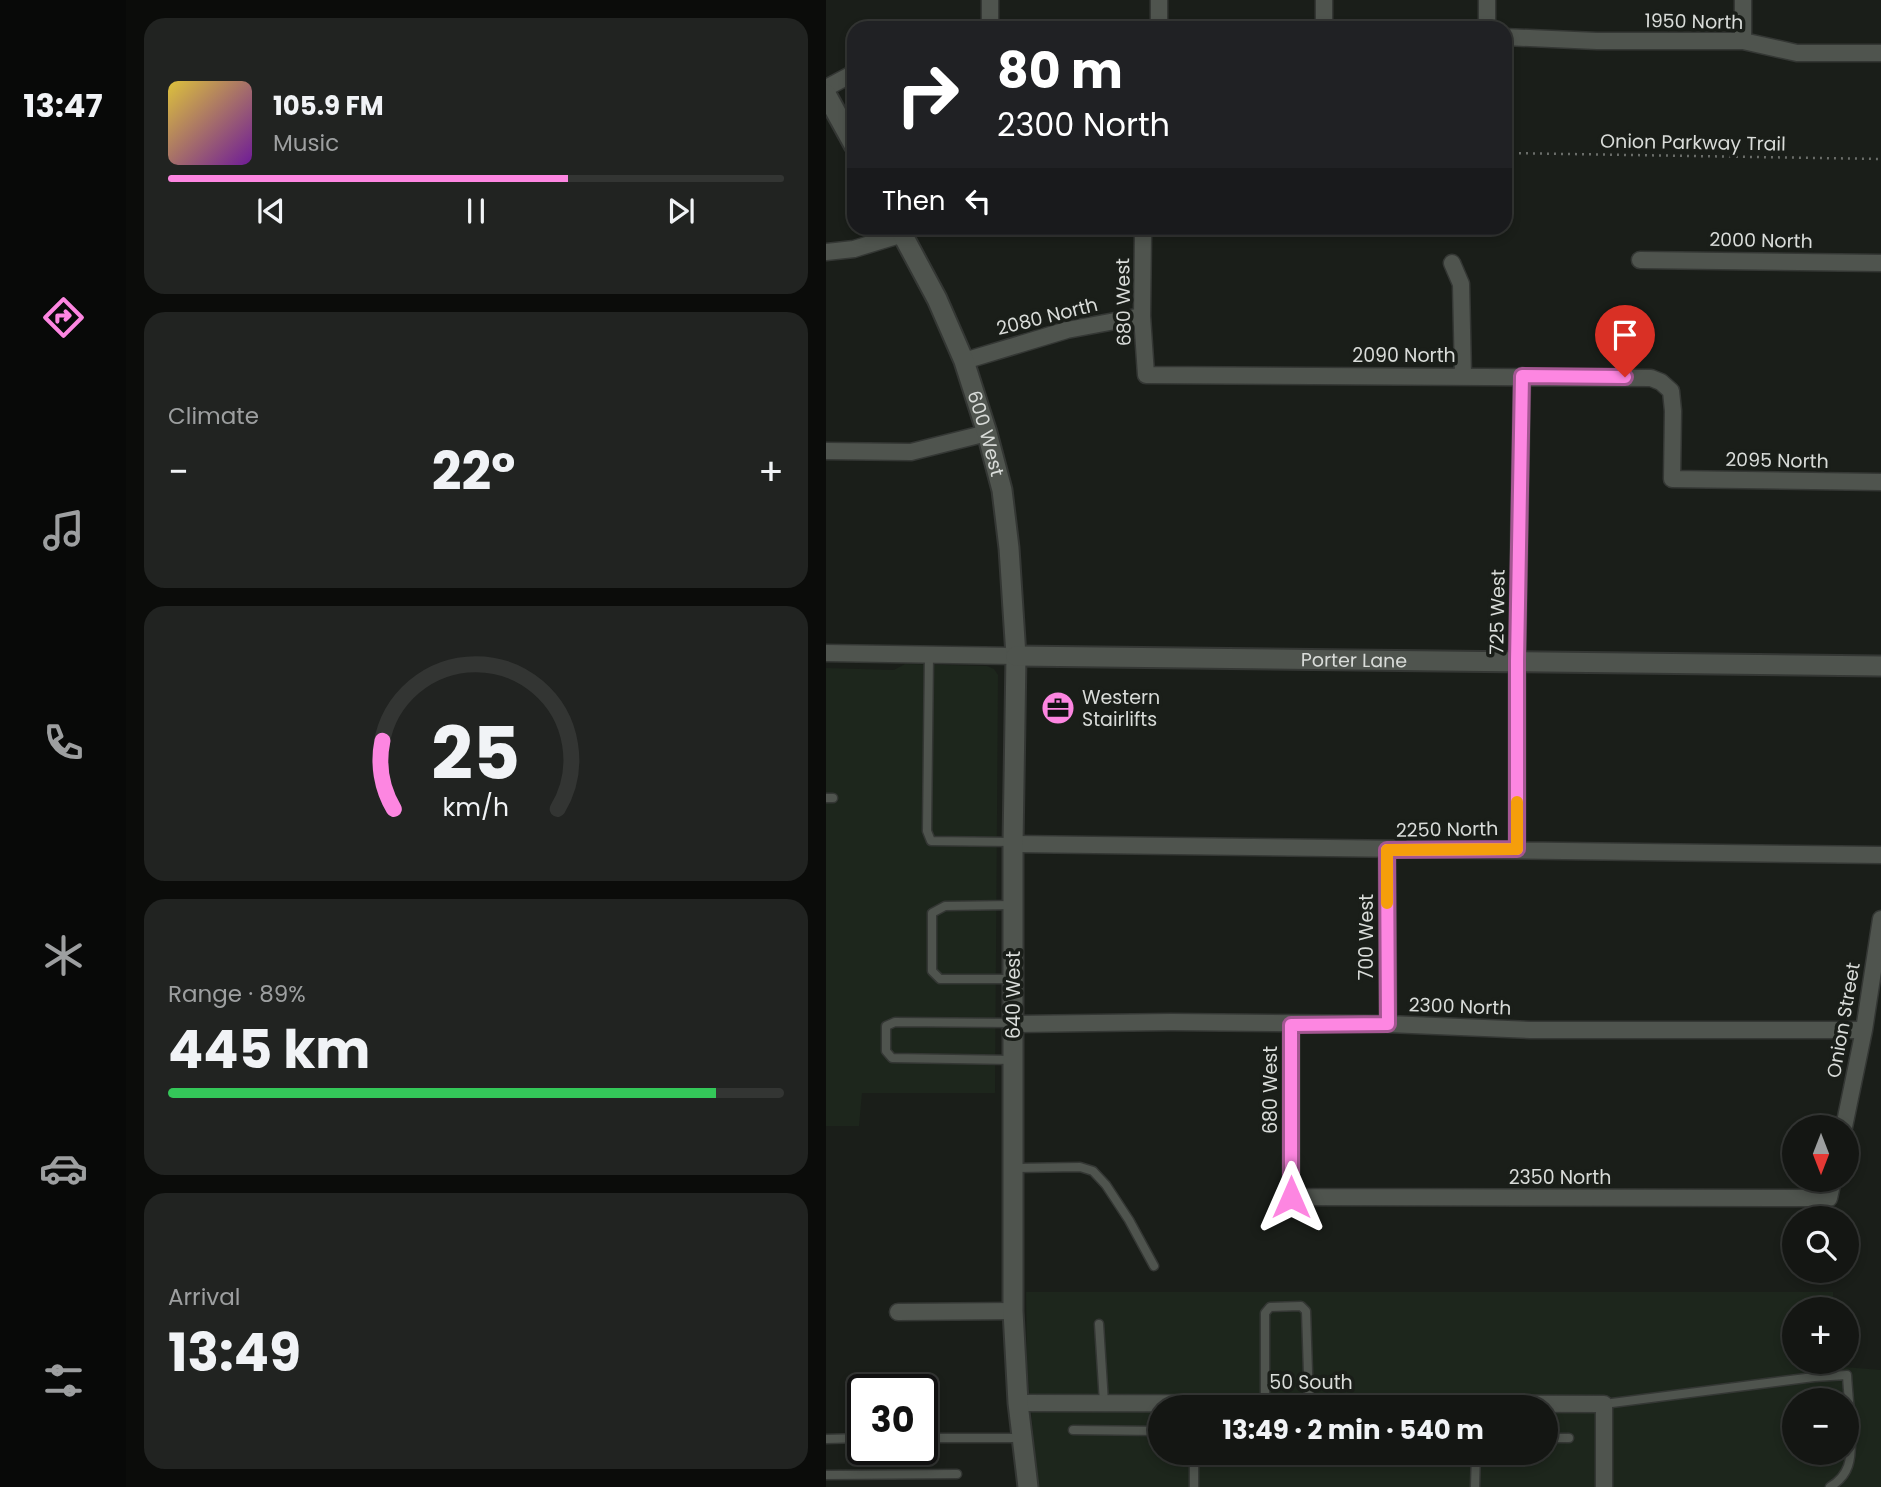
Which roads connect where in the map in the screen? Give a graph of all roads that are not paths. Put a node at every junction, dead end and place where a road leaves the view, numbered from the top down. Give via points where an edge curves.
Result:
1 (990, 0) edge
2 (1159, 0) edge
3 (1324, 0) edge
4 (1487, 0) edge
5 (1743, 0) edge
6 (990, 21) edge
7 (1159, 21) edge
8 (1324, 21) edge
9 (1487, 21) edge
10 (1512, 37) edge
11 (1743, 41) junction
12 (1881, 53) edge
13 (847, 77) edge
14 (826, 88) edge
15 (826, 94) edge
16 (847, 136) edge
17 (891, 235) edge
18 (903, 235) edge
19 (1143, 235) edge
20 (826, 252) edge
21 (1640, 260) dead end
22 (1452, 263) dead end
23 (1881, 263) edge
24 (1142, 316) junction
25 (964, 361) junction
26 (1146, 375) joint
27 (1463, 376) junction
28 (1522, 376) junction
29 (987, 433) junction
30 (826, 451) edge
31 (1672, 479) joint
32 (1881, 482) edge
33 (826, 653) edge
34 (929, 655) junction
35 (1016, 656) junction
36 (1517, 661) junction
37 (1881, 666) edge
38 (1013, 843) junction
39 (1517, 849) junction
40 (1387, 850) junction
41 (1881, 855) edge
42 (1013, 905) junction
43 (1881, 919) edge
44 (1013, 979) junction
45 (1013, 1023) junction
46 (1388, 1024) junction
47 (1291, 1025) junction
48 (1864, 1030) junction
49 (1013, 1060) junction
50 (1846, 1115) edge
51 (1013, 1168) junction
52 (1830, 1192) edge
53 (1291, 1197) joint
54 (1154, 1266) dead end
55 (1013, 1311) junction
56 (898, 1312) dead end
57 (1100, 1324) dead end
58 (1265, 1395) edge
59 (1308, 1395) edge
60 (1018, 1403) junction
61 (1104, 1403) junction
62 (1148, 1404) edge
63 (1558, 1404) edge
64 (1604, 1404) junction
65 (1073, 1430) dead end
66 (1148, 1431) edge
67 (847, 1438) edge
68 (938, 1438) edge
69 (1022, 1438) junction
70 (1558, 1438) edge
71 (1569, 1438) dead end
72 (826, 1439) edge
73 (1194, 1465) edge
74 (1476, 1465) edge
75 (957, 1474) dead end
76 (826, 1475) edge
77 (1028, 1487) edge
78 (1194, 1487) edge
79 (1475, 1487) edge
80 (1604, 1487) edge
81 (1830, 1487) edge

1 - 6 street
2 - 7 street
3 - 8 street
4 - 9 street
5 - 11 street
10 - 11 street, 1950 North
11 - 12 street, 1950 North via 1797,53
13 - 14 street
15 - 16 street
17 - 20 street via 853,250
18 - 25 street, 600 West
19 - 24 street, 680 West
21 - 23 street, 2000 North
22 - 27 street via 1461,285
24 - 25 street, 2080 North via 1067,330
24 - 26 street, 680 West
25 - 29 street, 600 West
26 - 27 street, 2090 North
27 - 28 street, 2090 North
28 - 31 street, 2090 North via 1651,378 1661,382 1671,391
28 - 36 street, 725 West
29 - 30 street via 911,452
29 - 35 street, 600 West via 1002,490 1010,548
31 - 32 street, 2095 North
33 - 34 street, Porter Lane
34 - 35 street, Porter Lane
34 - 38 lane via 927,831 931,841
35 - 36 street, Porter Lane
35 - 38 street, 640 West
36 - 37 street, Porter Lane
36 - 39 street, 725 West
38 - 40 street, 2250 North
38 - 42 street, 640 West
39 - 40 street, 2250 North
39 - 41 street, 2250 North
40 - 46 street, 700 West
42 - 44 street, 640 West
42 - 44 lane via 945,906 932,913 932,971 940,979
43 - 48 street, Onion Street
44 - 45 street, 640 West
45 - 47 street, 2300 North
45 - 49 street, 640 West
45 - 49 lane via 895,1022 886,1026 886,1051 892,1058
46 - 47 street, 2300 North
46 - 48 street, 2300 North via 1530,1030
47 - 53 street, 680 West
48 - 50 street, Onion Street
49 - 51 street, 640 West
51 - 54 lane via 1080,1167 1093,1171 1129,1220
51 - 55 street, 640 West
52 - 53 street, 2350 North via 1829,1198
55 - 56 street
55 - 60 street, 640 West
57 - 61 lane
58 - 59 lane via 1265,1313 1270,1307 1301,1306 1306,1311
60 - 61 street, 50 South
60 - 69 street, 640 West
61 - 62 street, 50 South
63 - 64 street, 50 South
64 - 80 street
64 - 81 lane via 1847,1375 1852,1452 1848,1468
65 - 66 lane
67 - 72 lane
68 - 69 lane
69 - 77 street, 640 West
70 - 71 lane
73 - 78 lane
74 - 79 lane
75 - 76 lane

